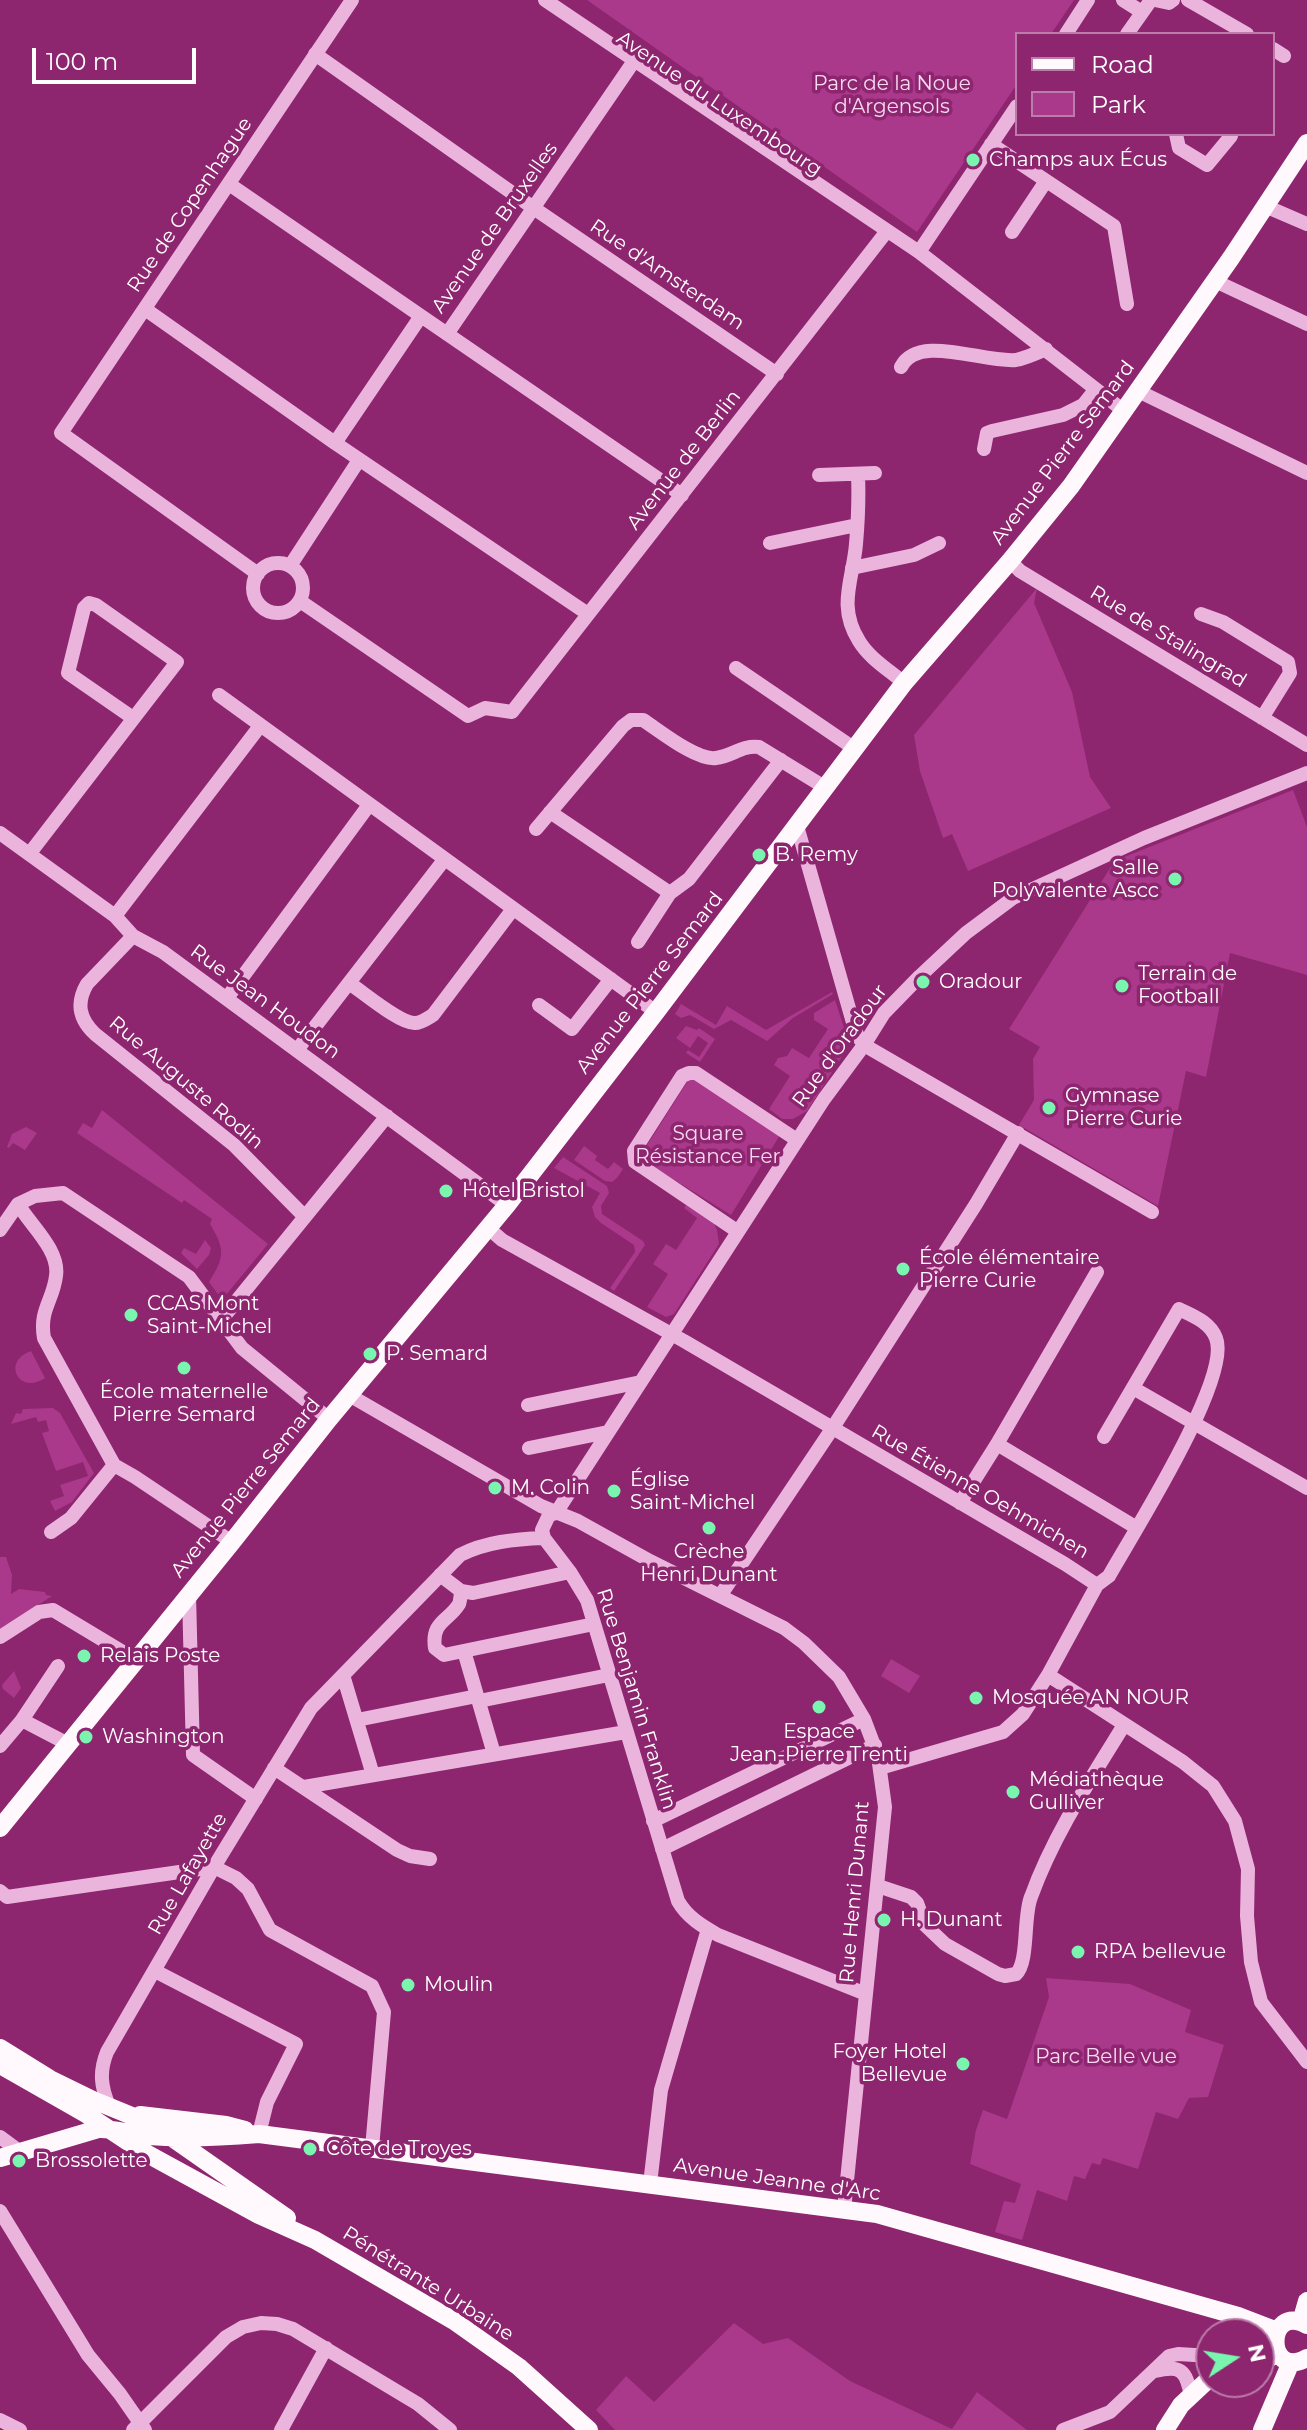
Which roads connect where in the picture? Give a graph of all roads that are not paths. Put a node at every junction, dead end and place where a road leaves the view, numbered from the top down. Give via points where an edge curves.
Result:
1 (352, 0) edge
2 (532, 0) edge
3 (545, 0) edge
4 (1088, 0) edge
5 (1123, 0) edge
6 (1173, 0) edge
7 (1188, 0) edge
8 (1150, 4) edge
9 (1067, 32) edge
10 (1129, 32) edge
11 (1244, 32) edge
12 (315, 54) junction
13 (632, 64) junction
14 (1015, 109) edge
15 (1176, 136) edge
16 (1231, 136) edge
17 (1307, 143) edge
18 (991, 144) junction
19 (1046, 181) junction
20 (229, 184) junction
21 (1265, 206) junction
22 (535, 209) junction
23 (1307, 224) edge
24 (887, 231) junction
25 (1012, 232) dead end
26 (919, 252) junction
27 (1215, 281) junction
28 (1127, 304) dead end
29 (145, 309) junction
30 (421, 316) junction
31 (1307, 324) edge
32 (447, 334) junction
33 (1046, 349) junction
34 (901, 367) dead end
35 (777, 374) junction
36 (1095, 390) junction
37 (1138, 391) junction
38 (1124, 411) junction
39 (335, 443) junction
40 (984, 449) dead end
41 (359, 460) junction
42 (875, 473) dead end
43 (1307, 473) edge
44 (819, 475) dead end
45 (858, 475) junction
46 (682, 495) junction
47 (857, 525) junction
48 (770, 543) dead end
49 (939, 543) dead end
50 (1010, 561) junction
51 (290, 566) junction
52 (852, 568) junction
53 (258, 574) junction
54 (300, 601) junction
55 (588, 614) junction
56 (1201, 614) dead end
57 (736, 668) dead end
58 (904, 683) junction
59 (219, 695) dead end
60 (133, 718) junction
61 (1262, 718) junction
62 (260, 726) junction
63 (1307, 745) edge
64 (855, 749) junction
65 (781, 760) junction
66 (1307, 773) edge
67 (826, 788) junction
68 (369, 805) junction
69 (550, 812) junction
70 (797, 826) junction
71 (536, 829) dead end
72 (0, 833) edge
73 (30, 853) junction
74 (444, 860) junction
75 (670, 893) junction
76 (513, 909) junction
77 (115, 916) junction
78 (133, 936) junction
79 (638, 942) dead end
80 (611, 979) junction
81 (349, 983) junction
82 (227, 998) junction
83 (539, 1005) dead end
84 (656, 1012) junction
85 (864, 1045) junction
86 (297, 1050) junction
87 (387, 1116) junction
88 (1018, 1133) junction
89 (797, 1140) junction
90 (18, 1204) junction
91 (507, 1205) junction
92 (1152, 1212) dead end
93 (305, 1217) junction
94 (487, 1227) junction
95 (0, 1230) edge
96 (737, 1231) junction
97 (1097, 1272) dead end
98 (221, 1320) junction
99 (672, 1335) junction
100 (641, 1382) junction
101 (1133, 1388) junction
102 (349, 1395) junction
103 (528, 1405) dead end
104 (329, 1419) junction
105 (1194, 1425) junction
106 (832, 1429) junction
107 (608, 1432) junction
108 (1104, 1437) dead end
109 (997, 1444) junction
110 (529, 1448) dead end
111 (114, 1465) junction
112 (1307, 1488) edge
113 (960, 1503) junction
114 (556, 1513) junction
115 (1137, 1528) junction
116 (51, 1532) dead end
117 (544, 1538) junction
118 (232, 1542) junction
119 (570, 1572) junction
120 (440, 1575) junction
121 (1097, 1585) junction
122 (461, 1591) junction
123 (189, 1594) junction
124 (720, 1596) junction
125 (594, 1624) junction
126 (0, 1637) edge
127 (464, 1651) junction
128 (136, 1660) junction
129 (58, 1666) dead end
130 (343, 1675) junction
131 (609, 1675) junction
132 (1048, 1675) junction
133 (478, 1698) junction
134 (864, 1719) junction
135 (22, 1720) junction
136 (357, 1720) junction
137 (1124, 1725) junction
138 (626, 1732) junction
139 (68, 1744) junction
140 (875, 1745) junction
141 (0, 1746) edge
142 (494, 1754) junction
143 (274, 1768) junction
144 (880, 1768) junction
145 (373, 1775) junction
146 (304, 1787) junction
147 (256, 1799) junction
148 (653, 1821) junction
149 (0, 1828) edge
150 (662, 1849) junction
151 (430, 1859) dead end
152 (214, 1867) junction
153 (878, 1886) junction
154 (0, 1891) edge
155 (708, 1929) junction
156 (155, 1971) junction
157 (866, 1994) junction
158 (0, 2048) edge
159 (1307, 2062) edge
160 (0, 2065) edge
161 (109, 2106) junction
162 (132, 2115) junction
163 (109, 2128) junction
164 (259, 2134) junction
165 (0, 2137) edge
166 (173, 2137) junction
167 (214, 2137) junction
168 (372, 2148) junction
169 (19, 2151) junction
170 (0, 2158) edge
171 (206, 2161) junction
172 (650, 2184) junction
173 (844, 2210) junction
174 (0, 2211) edge
175 (315, 2240) junction
176 (1307, 2301) edge
177 (1304, 2324) edge
178 (1277, 2331) junction
179 (326, 2348) junction
180 (1195, 2355) edge
181 (1292, 2358) edge
182 (1155, 2371) junction
183 (1195, 2392) edge
184 (1191, 2396) junction
185 (0, 2420) edge
186 (1172, 2425) edge
187 (139, 2428) edge
188 (20, 2430) edge
189 (281, 2430) edge
190 (450, 2430) edge
191 (589, 2430) edge
192 (1063, 2430) edge
193 (1262, 2430) edge

1 - 12 street, Rue de Copenhague
2 - 13 street, Avenue du Luxembourg
3 - 13 street, Avenue du Luxembourg
4 - 9 street
5 - 8 street
6 - 8 street
7 - 11 street
8 - 10 street
12 - 20 street, Rue de Copenhague
12 - 22 street, Rue d'Amsterdam
13 - 22 street, Avenue de Bruxelles
13 - 24 street, Avenue du Luxembourg
14 - 18 street
15 - 16 street via 1179,148 1207,165
17 - 21 main road, Avenue Pierre Semard
18 - 19 street
18 - 26 street
19 - 25 street
19 - 28 street via 1114,226
20 - 29 street, Rue de Copenhague
20 - 30 street
21 - 23 street
21 - 27 main road, Avenue Pierre Semard
22 - 32 street, Avenue de Bruxelles
22 - 35 street, Rue d'Amsterdam
24 - 26 street, Avenue du Luxembourg
24 - 35 street, Avenue de Berlin
26 - 33 street, Avenue du Luxembourg
27 - 31 street
27 - 37 main road, Avenue Pierre Semard
29 - 39 street
29 - 53 street, Rue de Copenhague via 61,433
30 - 32 street, Avenue de Bruxelles
30 - 39 street, Avenue de Bruxelles
32 - 46 street
33 - 34 street via 1017,360 927,350 911,354
33 - 36 street, Avenue du Luxembourg
35 - 46 street, Avenue de Berlin
36 - 38 street, Avenue du Luxembourg
36 - 40 street via 1083,405 1063,415 987,433
37 - 38 main road, Avenue Pierre Semard
37 - 43 street
38 - 50 main road, Avenue Pierre Semard
39 - 41 street
41 - 51 street
41 - 55 street
42 - 45 street
44 - 45 street
45 - 47 street
46 - 55 street, Avenue de Berlin
47 - 48 street
47 - 52 street
49 - 52 street via 914,555
50 - 58 main road, Avenue Pierre Semard
50 - 61 street, Rue de Stalingrad
51 - 53 street via 272,564
51 - 54 street via 302,580
52 - 58 street via 846,595 854,632 865,649
53 - 54 street via 254,590 269,612 290,610
54 - 55 street, Avenue de Berlin via 468,716 485,708 512,712
56 - 61 street via 1288,662 1290,673
57 - 64 street
58 - 64 main road, Avenue Pierre Semard
59 - 62 street
60 - 60 street via 68,673 89,603 177,662
60 - 73 street
61 - 63 street, Rue de Stalingrad
62 - 68 street
62 - 77 street
64 - 67 main road, Avenue Pierre Semard
65 - 67 street
65 - 69 street via 748,746 715,758 701,756 643,720 631,720
65 - 75 street via 689,879
66 - 85 street, Rue d'Oradour via 1013,898 920,976 884,1013
67 - 70 main road, Avenue Pierre Semard
68 - 74 street
68 - 82 street
69 - 71 street
69 - 75 street
70 - 84 main road, Avenue Pierre Semard
70 - 85 street via 856,1033
72 - 73 street, Rue Jean Houdon
73 - 77 street, Rue Jean Houdon
74 - 76 street
74 - 81 street
75 - 79 street
76 - 80 street
76 - 81 street via 424,1020 404,1021
77 - 78 street, Rue Jean Houdon
78 - 82 street, Rue Jean Houdon
78 - 93 street, Rue Auguste Rodin via 87,984 81,994 83,1019 234,1145
80 - 83 street via 572,1029
80 - 84 street
81 - 86 street
82 - 86 street, Rue Jean Houdon
84 - 91 main road, Avenue Pierre Semard
85 - 88 street
85 - 89 street, Rue d'Oradour
86 - 87 street, Rue Jean Houdon
87 - 91 street, Rue Jean Houdon
87 - 93 street
88 - 92 street
88 - 106 street
89 - 96 street, Rue d'Oradour
89 - 96 street via 696,1073 682,1076 634,1151 635,1162
90 - 95 street
90 - 98 street via 63,1193 189,1277
90 - 111 street via 55,1262 44,1338
91 - 94 main road, Avenue Pierre Semard
93 - 98 street
94 - 99 street, Rue Étienne Oehmichen
94 - 102 main road, Avenue Pierre Semard
96 - 99 street, Rue d'Oradour
97 - 109 street
98 - 104 street via 242,1348
99 - 100 street, Rue d'Oradour
99 - 106 street, Rue Étienne Oehmichen
100 - 103 street
100 - 107 street, Rue d'Oradour
101 - 105 street
101 - 105 street via 1179,1309 1200,1319 1217,1339 1219,1352
101 - 108 street
102 - 104 main road, Avenue Pierre Semard
102 - 114 street, Rue Henri Dunant
104 - 118 main road, Avenue Pierre Semard
105 - 112 street
105 - 115 street
106 - 113 street, Rue Étienne Oehmichen
106 - 124 street
107 - 110 street
107 - 114 street, Rue d'Oradour
109 - 113 street
109 - 115 street
111 - 116 street via 71,1518
111 - 118 street
113 - 121 street, Rue Étienne Oehmichen
114 - 117 street via 553,1529
114 - 124 street, Rue Henri Dunant
115 - 121 street via 1109,1576
117 - 119 street, Rue Benjamin Franklin
117 - 120 street, Rue Lafayette via 476,1547
118 - 123 main road, Avenue Pierre Semard
119 - 122 street via 473,1593
119 - 125 street, Rue Benjamin Franklin
120 - 122 street
120 - 130 street, Rue Lafayette
121 - 132 street, Rue Étienne Oehmichen
122 - 127 street via 459,1603 433,1638 444,1655
123 - 128 main road, Avenue Pierre Semard
123 - 147 street via 193,1755
124 - 134 street, Rue Henri Dunant via 784,1628 815,1652 839,1677
125 - 127 street
125 - 131 street, Rue Benjamin Franklin
126 - 128 street via 39,1612 53,1610
127 - 133 street
128 - 139 main road, Avenue Pierre Semard
129 - 135 street
130 - 136 street
130 - 143 street, Rue Lafayette via 311,1708
131 - 133 street
131 - 138 street, Rue Benjamin Franklin
132 - 137 street
132 - 144 street, Rue Étienne Oehmichen via 1023,1714 1003,1732
133 - 136 street
133 - 142 street
134 - 140 street, Rue Henri Dunant
134 - 148 street
135 - 139 street
135 - 141 street
136 - 145 street
137 - 153 street via 1086,1786 1031,1895 1022,1966 1016,1974 1005,1976 945,1944 925,1925 911,1897
137 - 159 street via 1213,1786 1235,1821 1248,1869 1251,1962 1261,2002
138 - 142 street
138 - 148 street, Rue Benjamin Franklin
139 - 149 main road, Avenue Pierre Semard
140 - 144 street, Rue Henri Dunant
140 - 150 street
142 - 145 street
143 - 146 street
143 - 147 street, Rue Lafayette
144 - 153 street, Rue Henri Dunant via 885,1807
145 - 146 street
146 - 151 street via 397,1850
147 - 152 street, Rue Lafayette
148 - 150 street, Rue Benjamin Franklin
150 - 155 street, Rue Benjamin Franklin via 682,1909
152 - 154 street via 7,1897
152 - 156 street, Rue Lafayette
152 - 168 street via 248,1889 270,1930 372,1986 384,2012
153 - 157 street, Rue Henri Dunant
155 - 157 street, Rue Benjamin Franklin
155 - 172 street via 661,2090
156 - 161 street, Rue Lafayette via 101,2068
156 - 164 street via 296,2044 267,2102
157 - 173 street, Rue Henri Dunant
158 - 161 main road
160 - 163 main road
161 - 162 main road
162 - 164 main road, Avenue Jeanne d'Arc via 173,2117
162 - 166 main road
163 - 166 main road, Avenue Jeanne d'Arc
163 - 169 main road
163 - 175 main road via 259,2215
164 - 167 main road, Avenue Jeanne d'Arc
164 - 168 main road, Avenue Jeanne d'Arc
165 - 169 street
166 - 167 main road, Avenue Jeanne d'Arc
166 - 171 main road
167 - 171 main road
168 - 172 main road, Avenue Jeanne d'Arc
169 - 170 main road
171 - 175 main road
172 - 173 main road, Avenue Jeanne d'Arc
173 - 178 main road, Avenue Jeanne d'Arc via 890,2218
174 - 187 street
175 - 191 main road, Pénétrante Urbaine via 479,2337
176 - 177 main road
177 - 178 main road via 1287,2322
178 - 181 main road via 1274,2343
179 - 187 street via 285,2326 243,2327 226,2337
179 - 189 street
179 - 190 street via 418,2404
180 - 182 street via 1169,2356
181 - 193 main road
182 - 184 street via 1183,2372
182 - 192 street via 1110,2412
183 - 184 main road
184 - 186 main road
185 - 188 street

